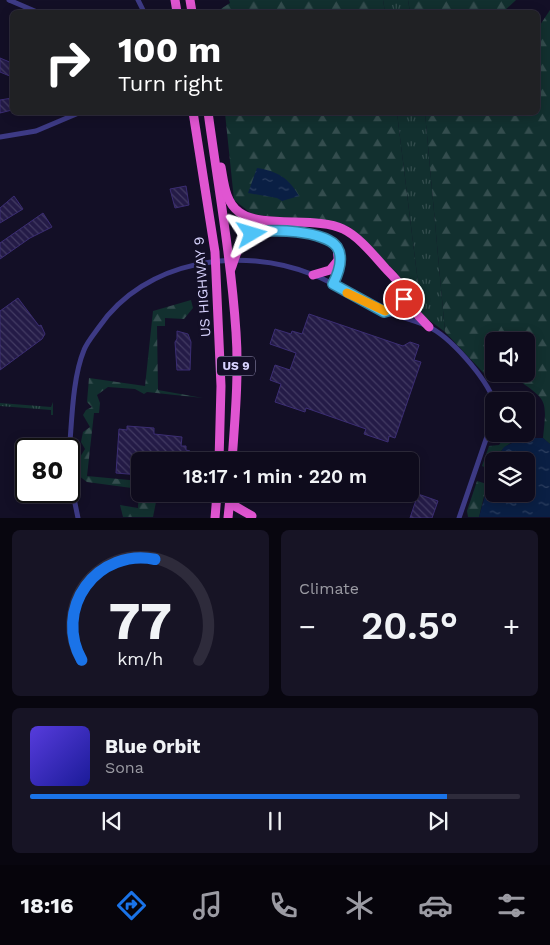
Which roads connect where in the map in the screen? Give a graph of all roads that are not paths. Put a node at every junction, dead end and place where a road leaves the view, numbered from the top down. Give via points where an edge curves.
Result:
1 (9, 0) edge
2 (32, 10) edge
3 (74, 115) edge
4 (193, 115) edge
5 (208, 115) edge
6 (209, 115) edge
7 (0, 137) edge
8 (340, 259) junction
9 (230, 271) junction
10 (313, 274) junction
11 (333, 284) junction
12 (404, 291) junction
13 (384, 312) junction
14 (430, 326) junction
15 (491, 392) edge
16 (71, 438) edge
17 (485, 442) edge
18 (219, 452) edge
19 (232, 452) edge
20 (216, 502) edge
21 (230, 502) edge
22 (232, 502) edge
23 (75, 503) edge
24 (254, 517) edge
25 (78, 518) edge
26 (215, 518) edge
27 (228, 518) edge
28 (459, 518) edge

1 - 2 street
3 - 7 street via 36,131
4 - 18 highway, US HIGHWAY 9 / US 9 via 215,252 221,386
5 - 9 highway, US HIGHWAY 9 / US 9
6 - 12 highway via 228,200 234,209 255,218 345,229 384,266
8 - 9 highway via 337,247 326,239 296,232 264,230 243,241
8 - 10 highway via 330,270
8 - 11 highway
9 - 19 highway, US HIGHWAY 9 / US 9 via 236,351
10 - 11 street
10 - 16 street via 253,260 195,264 159,277 124,298 106,316 85,347 77,378
11 - 13 street
12 - 13 highway via 400,306
12 - 14 highway via 413,310
13 - 14 street
14 - 15 street via 475,370
17 - 28 street
20 - 26 highway
21 - 27 highway
22 - 24 highway
23 - 25 street

